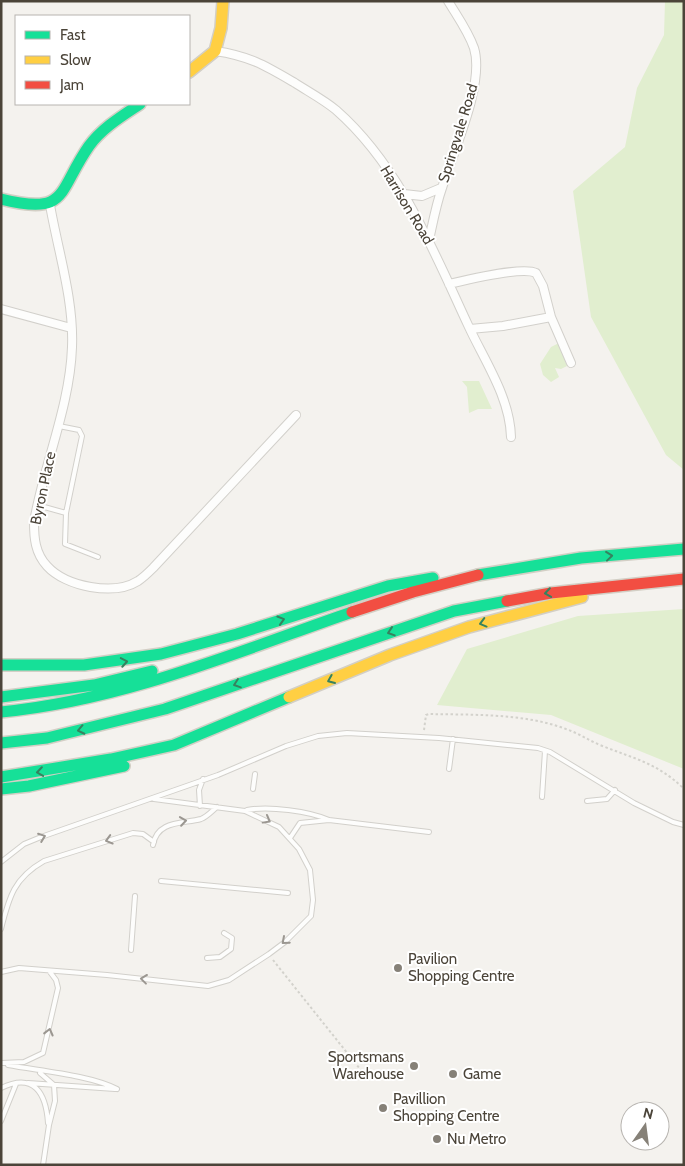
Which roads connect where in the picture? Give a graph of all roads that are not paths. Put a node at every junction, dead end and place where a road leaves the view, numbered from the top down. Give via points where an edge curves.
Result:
1 (223, 1) edge
2 (448, 1) edge
3 (215, 51) junction
4 (190, 71) edge
5 (139, 105) edge
6 (442, 188) junction
7 (404, 194) junction
8 (1, 199) edge
9 (50, 205) junction
10 (429, 240) junction
11 (449, 284) junction
12 (1, 309) edge
13 (551, 317) junction
14 (71, 328) junction
15 (470, 329) junction
16 (571, 363) dead end
17 (296, 415) dead end
18 (57, 425) junction
19 (511, 437) dead end
20 (37, 505) junction
21 (66, 513) junction
22 (684, 549) edge
23 (98, 557) dead end
24 (474, 575) junction
25 (684, 579) edge
26 (632, 584) junction
27 (254, 646) junction
28 (1, 665) edge
29 (1, 697) edge
30 (1, 712) edge
31 (453, 739) junction
32 (1, 743) edge
33 (174, 745) junction
34 (545, 751) junction
35 (449, 769) dead end
36 (255, 774) dead end
37 (1, 777) edge
38 (203, 779) junction
39 (253, 789) dead end
40 (1, 790) edge
41 (615, 790) junction
42 (542, 797) dead end
43 (151, 799) junction
44 (587, 801) dead end
45 (200, 806) junction
46 (217, 808) junction
47 (245, 811) junction
48 (329, 820) junction
49 (684, 825) edge
50 (428, 832) dead end
51 (290, 838) junction
52 (1, 862) edge
53 (161, 881) dead end
54 (288, 894) dead end
55 (135, 896) dead end
56 (1, 930) edge
57 (224, 933) dead end
58 (131, 950) dead end
59 (207, 958) dead end
60 (1, 972) edge
61 (50, 972) junction
62 (1, 1063) edge
63 (38, 1071) junction
64 (28, 1083) junction
65 (16, 1084) junction
66 (54, 1085) junction
67 (1, 1088) edge
68 (1, 1121) edge
69 (49, 1125) junction
70 (43, 1165) edge

1 - 3 main road
2 - 6 street, Springvale Road via 468,34 476,64 468,106
3 - 4 main road
3 - 7 street, Harrison Road via 242,55 264,65 336,110 376,154
5 - 9 main road via 90,145 68,187
6 - 7 street via 422,196
6 - 10 street, Springvale Road
7 - 10 street, Harrison Road
8 - 9 main road via 28,206
9 - 14 street, Byron Place
10 - 11 street, Harrison Road
11 - 13 street via 532,271 543,286
11 - 15 street, Harrison Road
12 - 14 street
13 - 15 street
13 - 16 street
14 - 18 street, Byron Place via 71,366
15 - 19 street, Harrison Road via 500,392 511,421
17 - 20 street, Byron Place via 154,568 138,581 125,586 95,587 62,577 47,566 34,541
18 - 20 street, Byron Place
18 - 21 lane via 79,430 82,436
20 - 21 lane
21 - 23 lane via 65,544
24 -> 22 main road via 552,562
24 - 27 main road via 414,591
28 -> 24 main road via 76,668 147,658 394,584
25 - 26 main road
26 -> 32 main road via 514,598 454,611 165,708 56,736
26 -> 33 main road via 469,626 390,655
27 - 29 main road via 199,657 94,686
27 - 30 main road via 193,669 99,697
31 - 34 lane via 526,746
31 - 35 lane
31 - 38 lane via 347,733 318,736
33 -> 37 main road
33 - 40 main road via 146,760 104,771
34 - 41 lane
34 - 42 lane
36 - 39 lane
38 - 43 lane
38 - 45 lane
41 - 44 lane via 607,799
41 - 49 lane via 663,818
43 - 45 lane
52 -> 43 lane via 32,840
45 - 46 lane
46 - 47 lane
46 - 56 lane via 204,817 167,825 154,843 143,834 133,833 52,858 32,868 12,891
47 - 48 lane via 260,808 316,815
47 -> 51 lane via 272,823
48 - 50 lane
48 - 51 lane via 300,823
51 -> 61 lane via 310,870 311,916 285,942 230,980 208,986 114,975
53 - 54 lane
55 - 58 lane
57 - 59 lane via 232,938 231,949 220,957
60 - 61 lane via 19,968
62 -> 61 lane via 24,1062 43,1053 58,988
62 - 63 lane
63 - 66 lane
63 - 66 lane via 117,1089
64 - 65 lane
64 - 66 lane
64 - 69 lane via 44,1095
65 - 67 lane
65 - 68 lane
66 - 69 lane via 55,1101
69 - 70 lane

